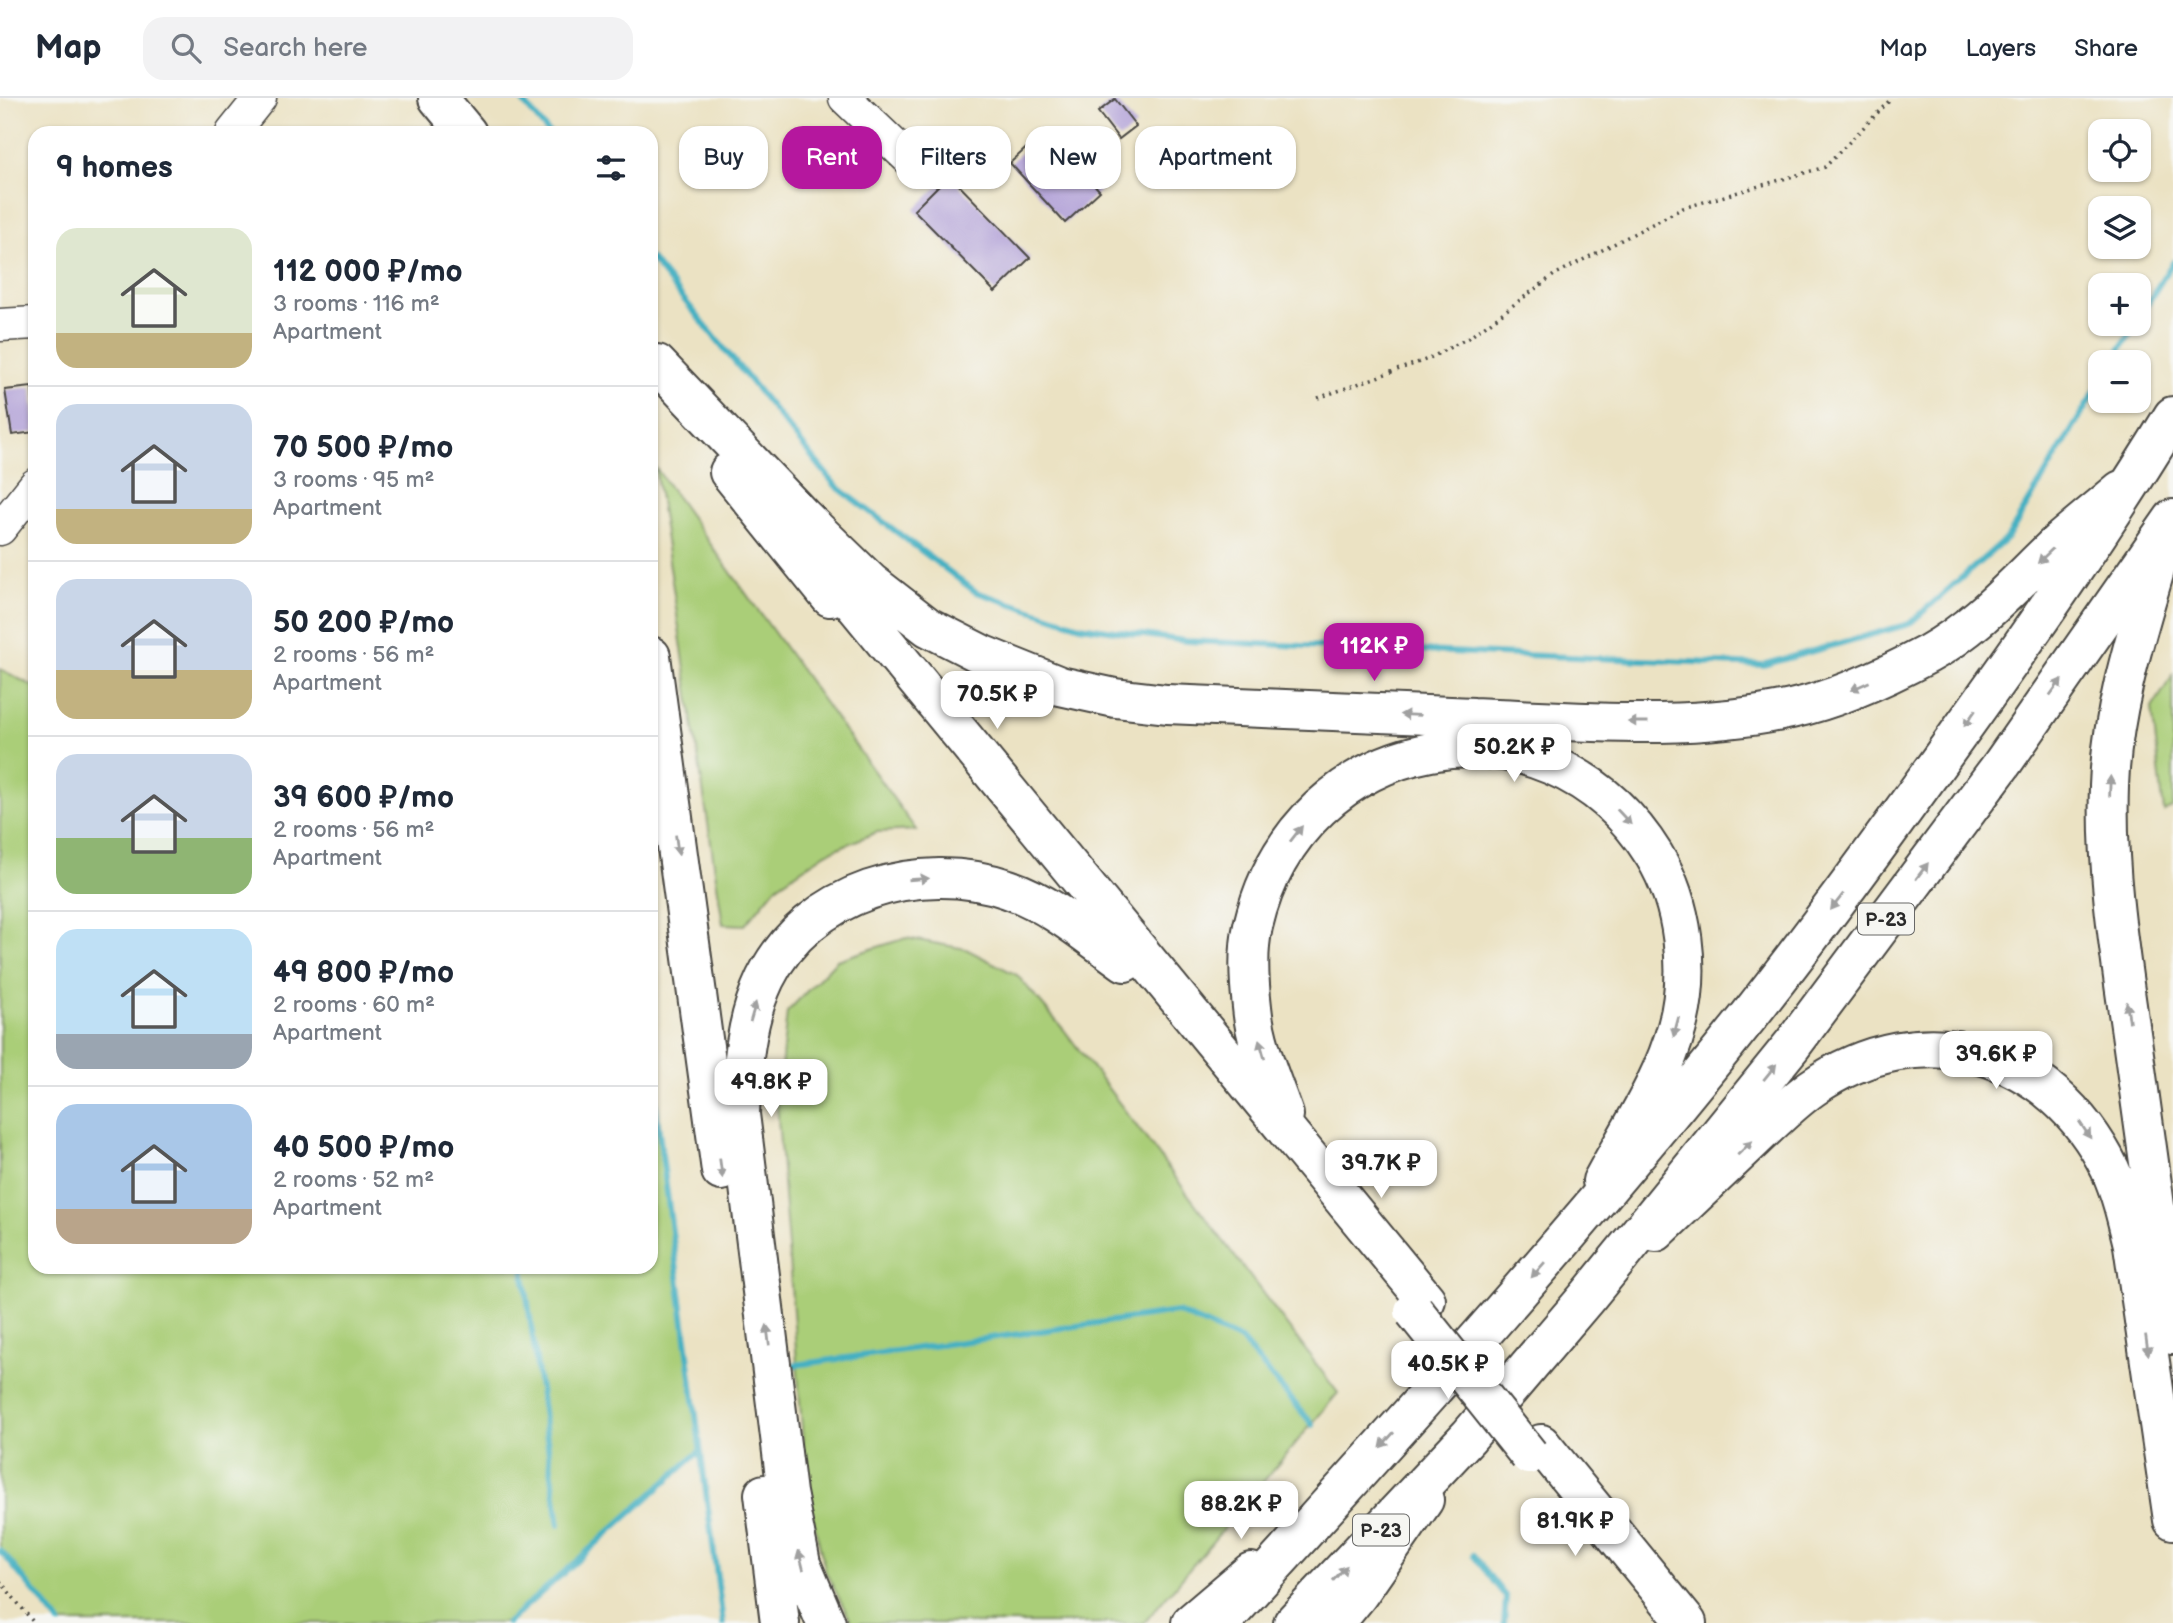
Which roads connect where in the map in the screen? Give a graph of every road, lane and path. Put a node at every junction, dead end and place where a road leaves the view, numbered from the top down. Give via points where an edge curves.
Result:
1 (260, 98) edge
2 (845, 98) edge
3 (1892, 98) edge
4 (427, 99) edge
5 (238, 126) edge
6 (443, 126) edge
7 (459, 126) edge
8 (896, 147) edge
9 (28, 323) edge
10 (0, 325) edge
11 (658, 371) edge
12 (658, 372) edge
13 (658, 372) edge
14 (1318, 398) dead end
15 (2173, 416) edge
16 (2134, 480) junction
17 (28, 494) edge
18 (2170, 523) edge
19 (0, 529) edge
20 (658, 708) edge
21 (1125, 962) junction
22 (1291, 1137) junction
23 (1582, 1218) junction
24 (1588, 1296) junction
25 (1420, 1306) junction
26 (2173, 1335) edge
27 (1469, 1436) junction
28 (1535, 1450) junction
29 (1330, 1504) junction
30 (2173, 1520) edge
31 (0, 1581) edge
32 (34, 1623) edge
33 (780, 1623) edge
34 (826, 1623) edge
35 (1191, 1623) edge
36 (1220, 1623) edge
37 (1293, 1623) edge
38 (1335, 1623) edge
39 (1667, 1623) edge
40 (1687, 1623) edge

1 - 5 street
2 - 8 street
3 - 14 path via 1825,167 1684,208 1554,275 1470,337 1428,359
4 - 6 main road
4 - 7 main road
9 - 10 street
16 -> 11 main road via 1984,614 1930,653 1824,701 1790,709 1695,722 1600,722 1167,704 1060,686 983,656 928,627 870,582
12 - 21 main road
13 - 22 main road
15 - 16 main road, Р-23
16 -> 23 main road, Р-23 via 1849,887
17 - 19 street
24 -> 18 main road, Р-23 via 1793,1044 2002,764
26 -> 18 main road via 2120,952 2109,786 2125,678
20 -> 33 main road
21 - 25 main road
34 -> 21 main road via 801,1564 787,1493 740,1114 749,1026 766,976 806,926 837,903 876,887 922,878 950,878 1008,889 1041,903
22 -> 23 main road via 1252,1010 1250,979 1252,929 1284,850 1321,806 1346,786 1393,762 1438,750 1511,752 1582,781 1628,819 1664,871 1679,922 1684,983 1677,1027 1659,1075
22 - 25 main road
23 -> 29 main road, Р-23
24 - 27 main road, Р-23
24 -> 30 main road via 1811,1088 1848,1068 1897,1052 1955,1050 2010,1065 2061,1100 2079,1121 2110,1170 2124,1208
25 - 28 main road, bridge
37 -> 27 main road, Р-23
27 - 38 main road
28 - 39 main road
28 - 40 main road
29 - 35 main road
29 - 36 main road, Р-23
31 - 32 path

